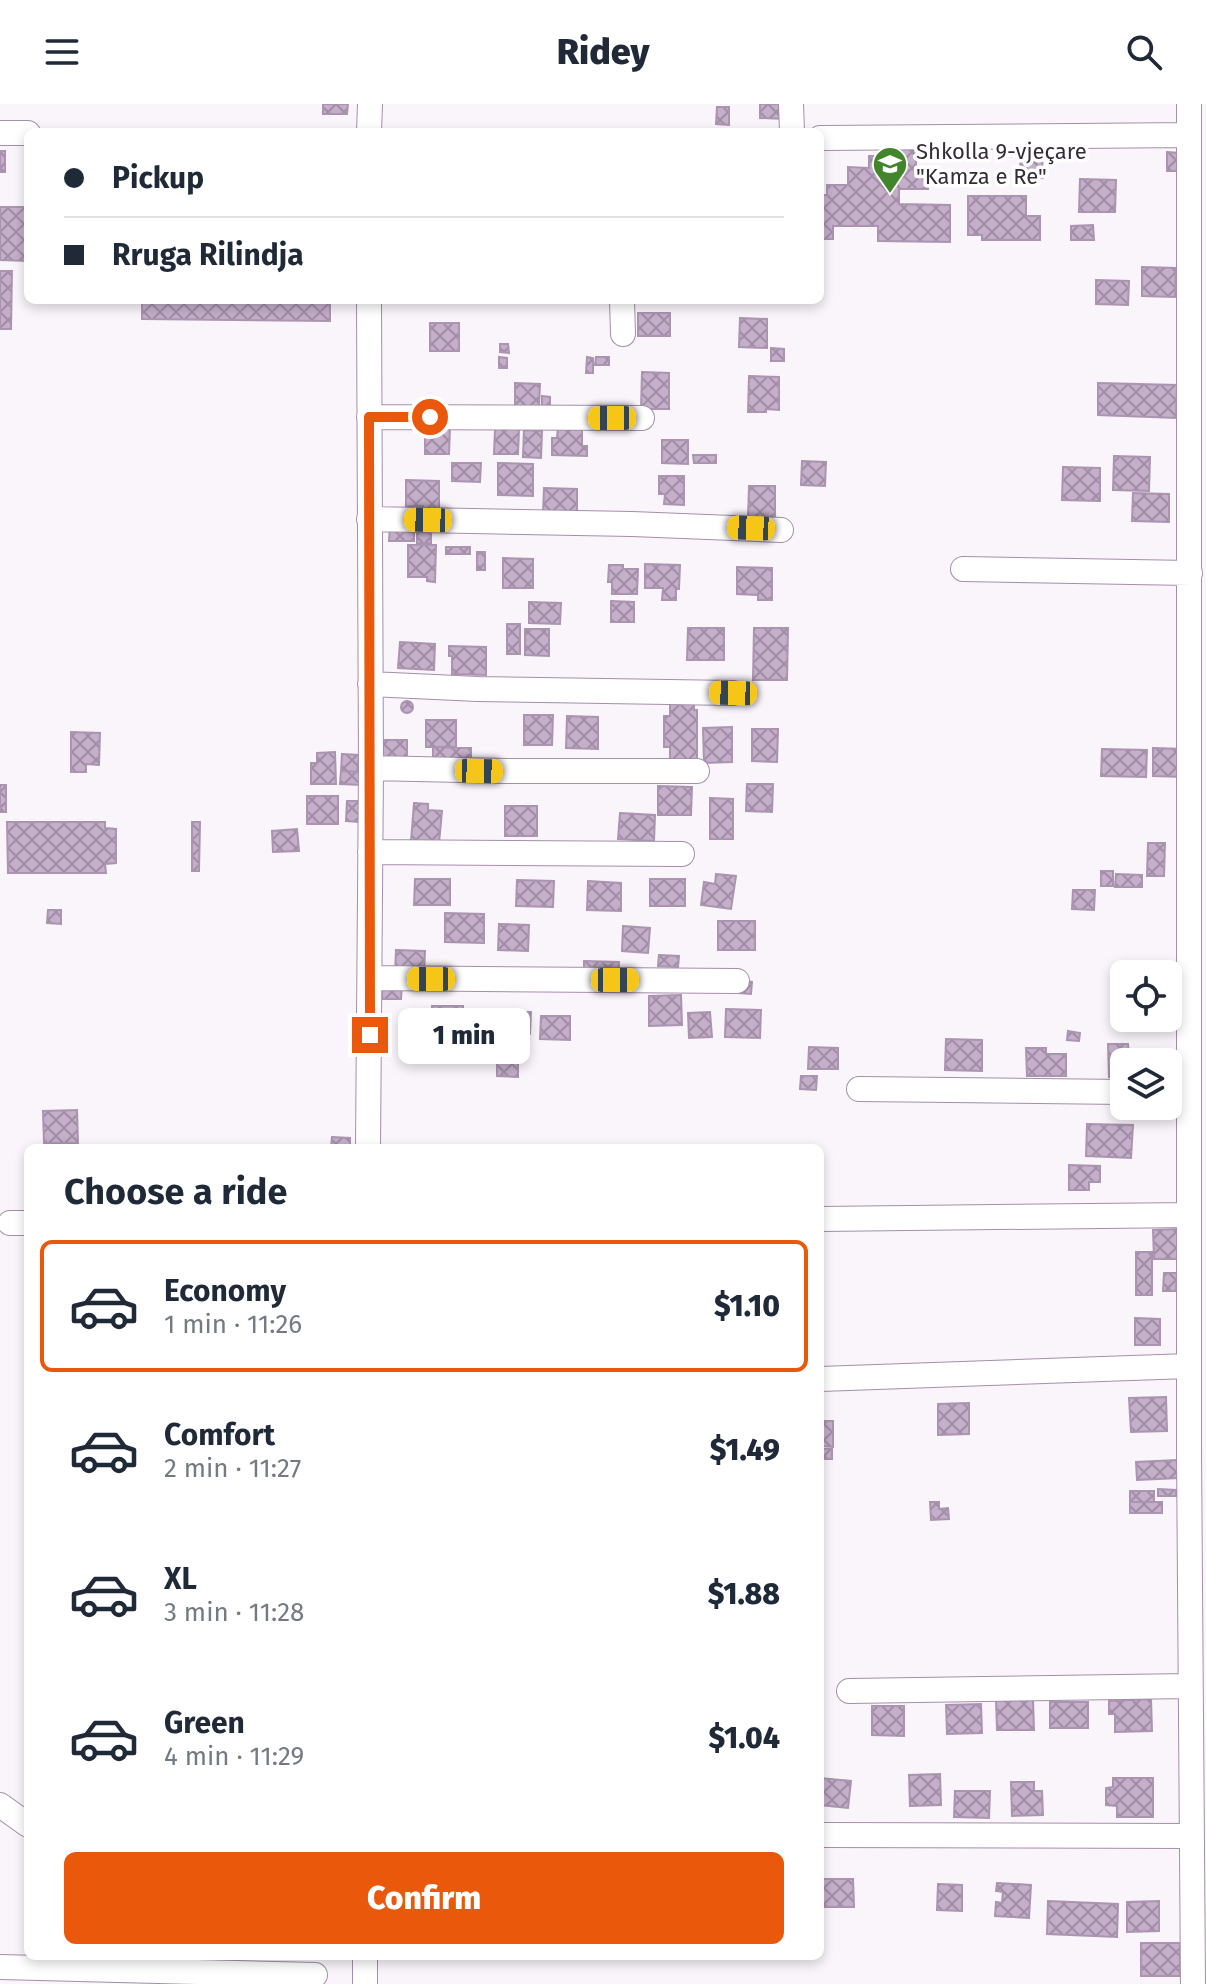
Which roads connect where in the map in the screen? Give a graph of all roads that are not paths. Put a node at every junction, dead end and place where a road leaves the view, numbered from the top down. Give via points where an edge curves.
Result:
1 (370, 104) edge
2 (791, 104) edge
3 (1189, 104) edge
4 (369, 128) edge
5 (792, 128) edge
6 (0, 133) edge
7 (24, 133) edge
8 (1189, 135) junction
9 (824, 138) edge
10 (369, 304) edge
11 (622, 304) edge
12 (1198, 330) edge
13 (623, 334) dead end
14 (369, 417) junction
15 (642, 418) dead end
16 (1198, 492) edge
17 (369, 519) junction
18 (781, 530) dead end
19 (963, 569) dead end
20 (1190, 573) junction
21 (370, 684) junction
22 (1198, 686) edge
23 (733, 693) dead end
24 (1198, 766) edge
25 (371, 768) junction
26 (697, 771) dead end
27 (370, 852) junction
28 (682, 854) dead end
29 (370, 978) junction
30 (737, 981) dead end
31 (1182, 1048) edge
32 (859, 1089) dead end
33 (1110, 1092) edge
34 (1182, 1107) edge
35 (368, 1144) edge
36 (1198, 1188) edge
37 (1189, 1215) junction
38 (824, 1219) edge
39 (1189, 1366) junction
40 (824, 1379) edge
41 (1197, 1450) edge
42 (1198, 1644) edge
43 (1190, 1686) junction
44 (849, 1691) dead end
45 (1198, 1721) edge
46 (0, 1805) edge
47 (1196, 1821) edge
48 (24, 1822) edge
49 (824, 1835) edge
50 (1200, 1918) edge
51 (365, 1960) edge
52 (0, 1967) edge
53 (315, 1975) dead end
54 (365, 1984) edge
55 (1193, 1984) edge

1 - 4 street
2 - 5 street
3 - 8 street
6 - 7 street
8 - 9 street
8 - 12 street
10 - 14 street
11 - 13 street
12 - 16 street
14 - 15 street
14 - 17 street
16 - 20 street
17 - 18 street
17 - 21 street
19 - 20 street
20 - 22 street
21 - 23 street
21 - 25 street
22 - 24 street
24 - 31 street
25 - 26 street
25 - 27 street
27 - 28 street
27 - 29 street
29 - 30 street
29 - 35 street
32 - 33 street
34 - 36 street
36 - 37 street
37 - 38 street
37 - 39 street
39 - 40 street
39 - 41 street
41 - 42 street
42 - 43 street
43 - 44 street
43 - 45 street
45 - 47 street
46 - 48 street
47 - 49 street
47 - 50 street
50 - 55 street
51 - 54 street
52 - 53 street

